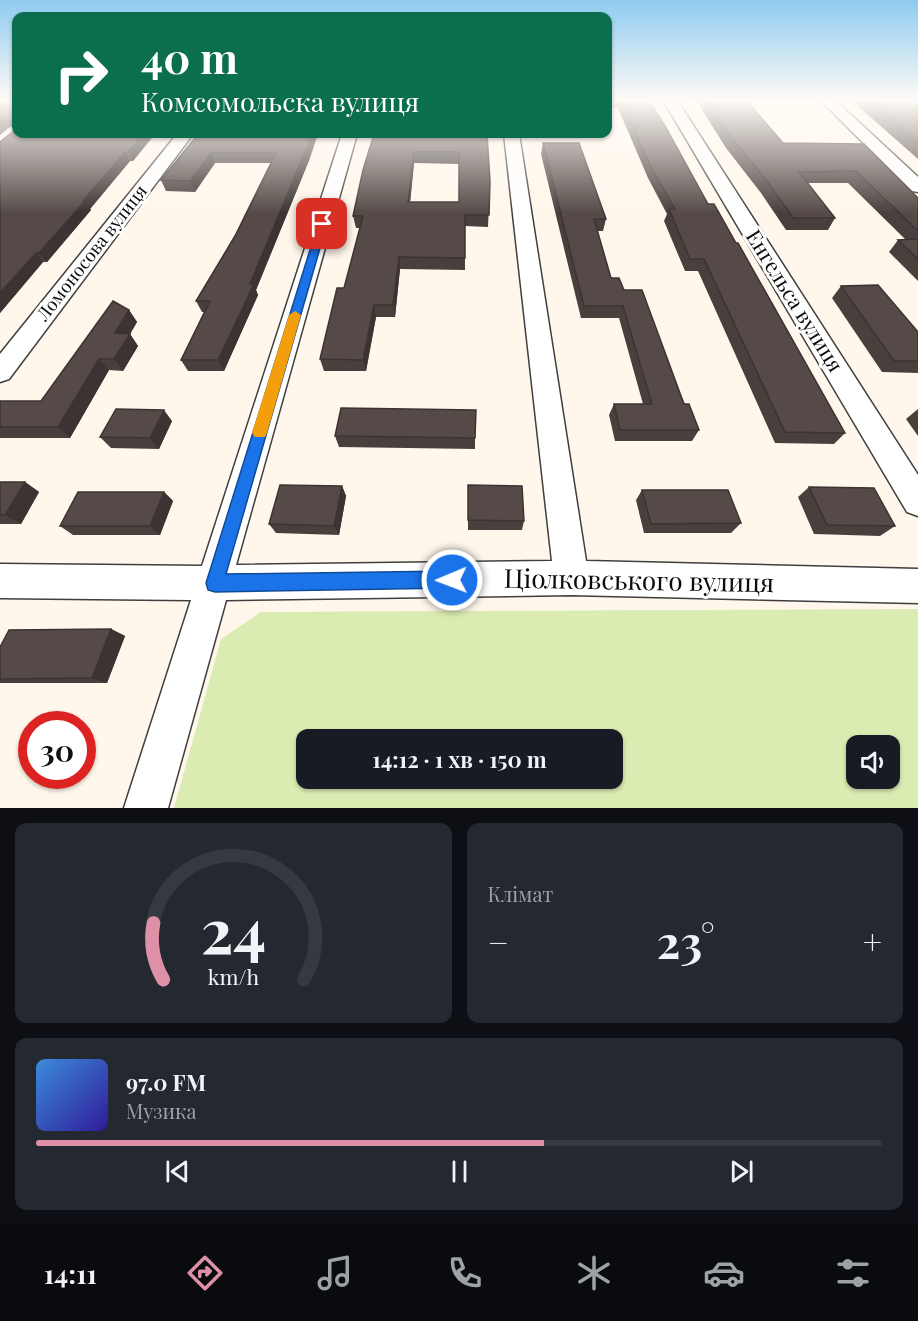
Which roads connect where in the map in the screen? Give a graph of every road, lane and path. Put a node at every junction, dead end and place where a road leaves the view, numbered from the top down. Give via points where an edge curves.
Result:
1 (181, 138) edge
2 (348, 138) edge
3 (513, 138) edge
4 (693, 138) edge
5 (866, 138) edge
6 (918, 187) edge
7 (0, 372) edge
8 (918, 502) edge
9 (571, 578) junction
10 (0, 580) edge
11 (215, 583) junction
12 (918, 586) edge
13 (146, 808) edge

1 - 7 street, Ломоносова вулиця
2 - 11 street
3 - 9 street
4 - 8 street, Енгельса вулиця
5 - 6 street
9 - 11 street, Ціолковського вулиця
9 - 12 street, Ціолковського вулиця
10 - 11 street, Ціолковського вулиця
11 - 13 street

